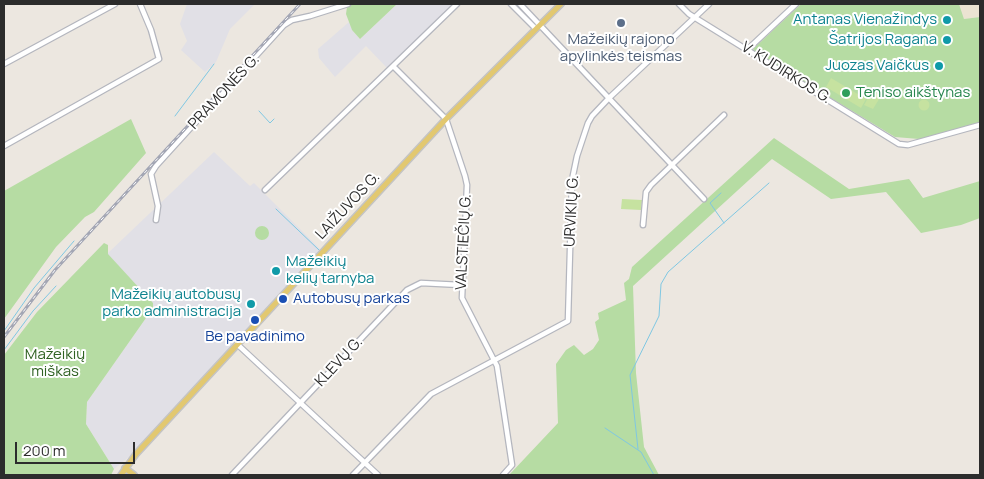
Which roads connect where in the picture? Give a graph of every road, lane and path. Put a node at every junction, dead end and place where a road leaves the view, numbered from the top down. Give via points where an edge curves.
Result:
1 (115, 4) edge
2 (140, 4) edge
3 (348, 4) edge
4 (457, 4) edge
5 (511, 4) edge
6 (520, 4) edge
7 (561, 4) edge
8 (679, 4) edge
9 (709, 4) edge
10 (796, 4) edge
11 (695, 17) junction
12 (537, 26) junction
13 (748, 49) junction
14 (4, 64) edge
15 (394, 67) junction
16 (609, 98) junction
17 (724, 115) dead end
18 (446, 119) junction
19 (980, 125) edge
20 (4, 146) edge
21 (671, 165) junction
22 (265, 190) dead end
23 (704, 199) dead end
24 (156, 220) dead end
25 (643, 225) dead end
26 (461, 285) junction
27 (237, 344) junction
28 (494, 358) junction
29 (301, 404) junction
30 (364, 463) junction
31 (125, 468) junction
32 (121, 475) edge
33 (134, 475) edge
34 (232, 475) edge
35 (353, 475) edge
36 (378, 475) edge
37 (503, 475) edge

1 - 14 street
2 - 20 street via 152,30 159,59
3 - 24 street, PRAMONĖS G. via 284,25 156,166 151,174 157,199
4 - 15 street
5 - 12 street
6 - 12 street
7 - 12 main road, LAIŽUVOS G.
8 - 11 street, V. KUDIRKOS G.
9 - 11 street, URVIKIŲ G.
10 - 13 street
11 - 13 street, V. KUDIRKOS G.
11 - 16 street, URVIKIŲ G.
12 - 16 street
12 - 18 main road, LAIŽUVOS G.
13 - 19 street, V. KUDIRKOS G. via 899,144 908,145
15 - 18 street
15 - 22 street
16 - 21 street
16 - 28 street, URVIKIŲ G. via 588,123 573,168 568,321
17 - 21 street
18 - 26 street, VALSTIEČIŲ G. via 467,186
18 - 27 main road, LAIŽUVOS G.
21 - 23 street
21 - 25 street via 646,192
26 - 28 street, VALSTIEČIŲ G. via 462,298
26 - 29 street, KLEVŲ G. via 413,285
27 - 29 street
27 - 31 main road, LAIŽUVOS G.
28 - 30 street via 430,394
28 - 37 street, VALSTIEČIŲ G. via 512,465
29 - 30 street
29 - 34 street, KLEVŲ G.
30 - 35 street
30 - 36 street
31 - 32 main road, LAIŽUVOS G.
31 - 33 main road

